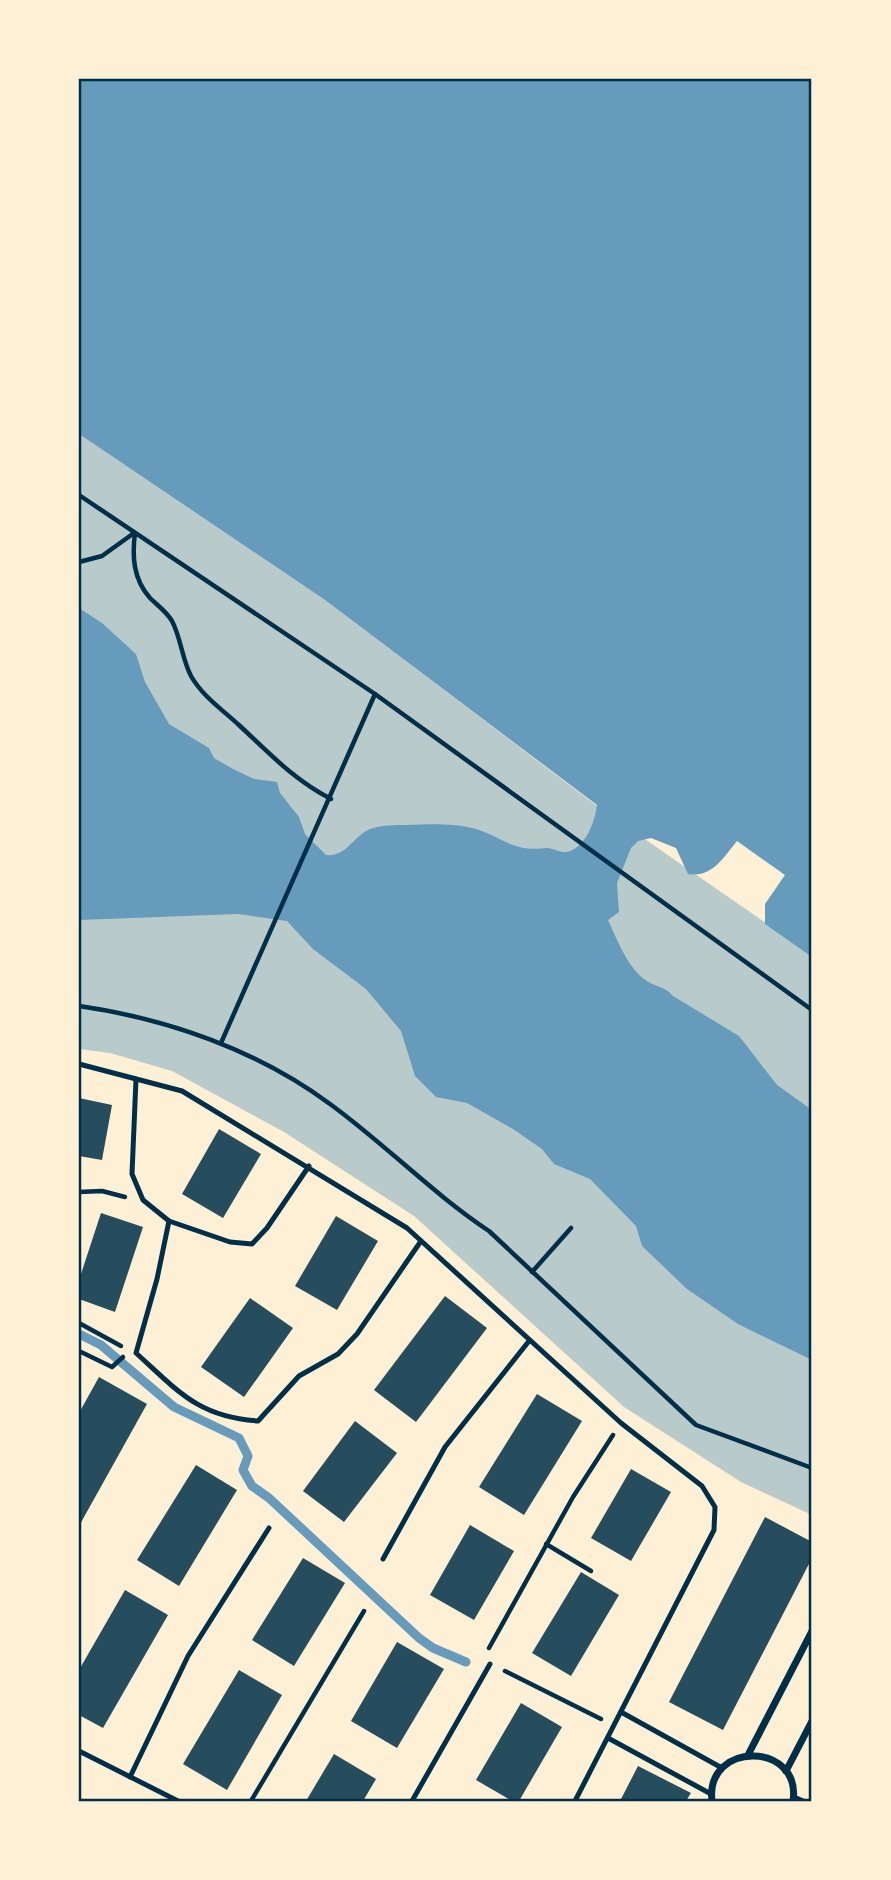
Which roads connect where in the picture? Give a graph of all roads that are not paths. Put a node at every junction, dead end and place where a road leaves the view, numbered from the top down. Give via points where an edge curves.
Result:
1 (79, 1064) edge
2 (136, 1079) junction
3 (309, 1166) junction
4 (169, 1221) junction
5 (421, 1241) junction
6 (529, 1341) junction
7 (268, 1528) dead end
8 (383, 1559) dead end
9 (812, 1631) edge
10 (490, 1664) road end
11 (621, 1712) junction
12 (812, 1721) edge
13 (608, 1738) junction
14 (79, 1751) edge
15 (748, 1755) junction
16 (722, 1768) junction
17 (786, 1771) junction
18 (130, 1777) junction
19 (711, 1798) edge
20 (794, 1799) edge
21 (178, 1801) edge
22 (412, 1801) edge
23 (575, 1801) edge
24 (803, 1801) edge

1 - 2 lane
2 - 3 lane via 182,1091
2 - 4 lane via 132,1174 143,1200
3 - 4 lane via 251,1244 230,1242
3 - 5 lane
4 - 5 lane via 136,1353 194,1405 231,1419 258,1421 299,1376 338,1354
5 - 6 lane
6 - 8 lane via 445,1447
6 - 11 lane via 621,1423 702,1486 716,1507 714,1530 703,1557
7 - 18 lane via 188,1656
9 - 15 street
10 - 22 lane
11 - 13 lane
11 - 16 lane
12 - 17 street
13 - 19 lane
13 - 23 lane
14 - 18 lane
15 - 16 street
15 - 17 street via 762,1756
16 - 19 street
17 - 20 street
18 - 21 lane
20 - 24 lane

